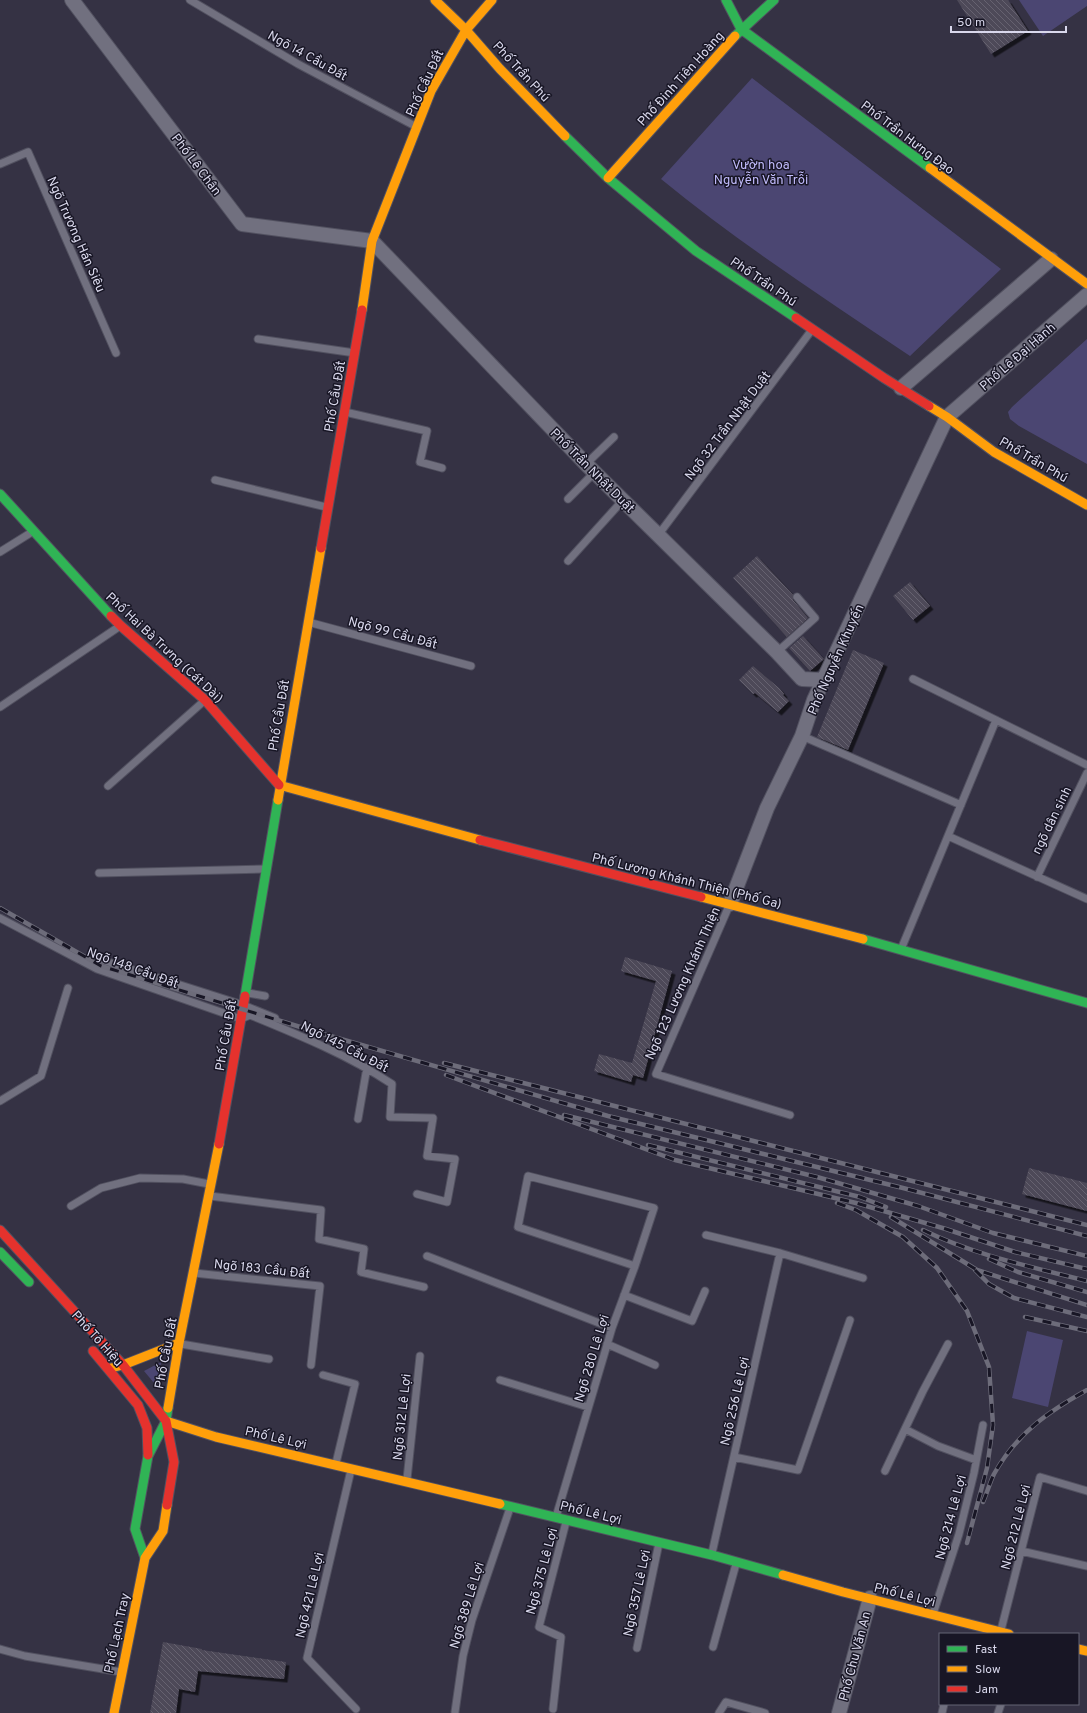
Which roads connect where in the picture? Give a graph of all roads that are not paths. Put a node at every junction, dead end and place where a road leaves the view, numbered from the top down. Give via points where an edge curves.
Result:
1 (72, 0) edge
2 (190, 0) edge
3 (435, 0) edge
4 (492, 0) edge
5 (726, 0) edge
6 (774, 0) edge
7 (741, 29) junction
8 (466, 30) junction
9 (417, 128) junction
10 (0, 164) edge
11 (608, 178) junction
12 (372, 242) junction
13 (1051, 259) junction
14 (1087, 284) edge
15 (1087, 295) edge
16 (813, 329) junction
17 (258, 339) dead end
18 (116, 353) dead end
19 (355, 354) junction
20 (900, 388) junction
21 (345, 412) junction
22 (947, 417) junction
23 (614, 437) dead end
24 (442, 468) dead end
25 (591, 468) junction
26 (215, 480) dead end
27 (0, 494) edge
28 (568, 499) dead end
29 (623, 500) junction
30 (1087, 505) edge
31 (328, 507) junction
32 (34, 531) junction
33 (659, 534) junction
34 (0, 552) edge
35 (568, 561) dead end
36 (797, 597) dead end
37 (308, 622) junction
38 (121, 626) junction
39 (777, 652) junction
40 (471, 666) dead end
41 (802, 679) junction
42 (913, 679) dead end
43 (824, 680) junction
44 (205, 700) junction
45 (814, 700) junction
46 (0, 707) edge
47 (996, 720) junction
48 (802, 736) junction
49 (1087, 766) edge
50 (1087, 773) edge
51 (279, 785) junction
52 (108, 786) dead end
53 (961, 805) junction
54 (948, 836) junction
55 (267, 869) junction
56 (99, 873) dead end
57 (1037, 877) junction
58 (1087, 898) edge
59 (730, 904) junction
60 (0, 918) edge
61 (901, 949) junction
62 (102, 960) dead end
63 (68, 988) dead end
64 (246, 992) junction
65 (265, 996) dead end
66 (1087, 1003) edge
67 (243, 1005) junction
68 (275, 1018) dead end
69 (241, 1019) junction
70 (367, 1067) junction
71 (0, 1101) edge
72 (790, 1115) dead end
73 (358, 1119) dead end
74 (212, 1184) junction
75 (417, 1194) dead end
76 (209, 1196) junction
77 (71, 1206) dead end
78 (2, 1234) edge
79 (706, 1235) dead end
80 (0, 1252) edge
81 (780, 1253) junction
82 (427, 1256) dead end
83 (635, 1266) junction
84 (194, 1273) junction
85 (863, 1278) dead end
86 (424, 1287) dead end
87 (705, 1290) dead end
88 (38, 1292) dead end
89 (624, 1295) junction
90 (850, 1320) dead end
91 (612, 1328) junction
92 (86, 1343) dead end
93 (179, 1343) junction
94 (607, 1344) junction
95 (948, 1344) dead end
96 (420, 1356) dead end
97 (269, 1359) dead end
98 (655, 1364) dead end
99 (123, 1365) junction
100 (311, 1365) dead end
101 (108, 1369) junction
102 (323, 1375) dead end
103 (500, 1380) dead end
104 (588, 1408) junction
105 (166, 1421) junction
106 (983, 1425) dead end
107 (905, 1428) junction
108 (148, 1456) junction
109 (734, 1457) junction
110 (976, 1460) junction
111 (335, 1464) junction
112 (351, 1468) junction
113 (885, 1471) dead end
114 (406, 1481) junction
115 (1087, 1491) edge
116 (510, 1507) junction
117 (556, 1517) junction
118 (567, 1520) junction
119 (659, 1542) junction
120 (1021, 1550) junction
121 (712, 1555) junction
122 (145, 1558) junction
123 (737, 1562) junction
124 (1087, 1566) edge
125 (870, 1598) junction
126 (933, 1614) junction
127 (1005, 1633) edge
128 (713, 1647) dead end
129 (637, 1648) dead end
130 (0, 1649) edge
131 (121, 1672) junction
132 (356, 1709) dead end
133 (553, 1709) dead end
134 (456, 1712) dead end
135 (114, 1713) edge
136 (719, 1713) edge
137 (765, 1713) edge
138 (839, 1713) edge

1 - 12 street, Phố Lê Chân via 242,224
2 - 9 lane, Ngõ 14 Cầu Đất via 298,64
3 - 8 main road, Phố Trần Phú
4 - 8 main road, Phố Cầu Đất
5 - 7 main road, Phố Trần Hưng Đạo
6 - 7 main road, Phố Đinh Tiên Hoàng
7 - 11 main road, Phố Đinh Tiên Hoàng
7 - 13 main road, Phố Trần Hưng Đạo
8 - 9 main road, Phố Cầu Đất via 431,91
8 - 11 main road, Phố Trần Phú via 500,69
9 - 12 main road, Phố Cầu Đất
10 - 18 lane, Ngõ Trương Hán Siêu via 28,152
11 - 16 main road, Phố Trần Phú via 696,251
12 - 19 main road, Phố Cầu Đất
12 - 25 street, Phố Trần Nhật Duật
13 - 14 main road, Phố Trần Hưng Đạo
13 - 20 street
15 - 22 street, Phố Lê Đại Hành
16 - 20 main road, Phố Trần Phú
16 - 33 lane, Ngõ 32 Trần Nhật Duật
17 - 19 lane
19 - 21 main road, Phố Cầu Đất
20 - 22 main road, Phố Trần Phú
21 - 24 lane via 427,431 420,462
21 - 31 main road, Phố Cầu Đất
22 - 30 main road, Phố Trần Phú via 994,452
22 - 43 street, Phố Nguyễn Khuyến
23 - 25 lane
25 - 28 lane
25 - 29 street, Phố Trần Nhật Duật
26 - 31 lane
27 - 32 main road, Phố Hai Bà Trưng (Cát Dài)
29 - 33 street, Phố Trần Nhật Duật
29 - 35 lane
31 - 37 main road, Phố Cầu Đất
32 - 34 lane
32 - 38 main road, Phố Hai Bà Trưng (Cát Dài)
33 - 39 street, Phố Trần Nhật Duật
36 - 39 lane via 815,618
37 - 40 lane, Ngõ 99 Cầu Đất
37 - 51 main road, Phố Cầu Đất
38 - 44 main road, Phố Hai Bà Trưng (Cát Dài)
38 - 46 lane
39 - 41 street, Phố Trần Nhật Duật
41 - 43 street
41 - 45 street, Phố Trần Nhật Duật
42 - 47 lane
43 - 45 street, Phố Nguyễn Khuyến
44 - 51 main road, Phố Hai Bà Trưng (Cát Dài)
44 - 52 lane
45 - 48 street, Phố Nguyễn Khuyến
47 - 49 lane
47 - 53 lane
48 - 53 lane
48 - 59 street, Phố Nguyễn Khuyến via 767,808
50 - 57 lane, ngõ dân sinh
51 - 55 main road, Phố Cầu Đất
51 - 59 main road, Phố Lương Khánh Thiện (Phố Ga) via 459,835
53 - 54 lane
54 - 57 lane
54 - 61 lane
55 - 56 lane
55 - 64 main road, Phố Cầu Đất
57 - 58 lane
59 - 61 main road, Phố Lương Khánh Thiện (Phố Ga)
59 - 72 lane, Ngõ 123 Lương Khánh Thiện via 656,1074
60 - 69 lane, Ngõ 148 Cầu Đất via 97,969
61 - 66 main road, Phố Lương Khánh Thiện (Phố Ga)
62 - 67 lane
63 - 71 lane via 41,1076
64 - 65 lane
64 - 67 main road, Phố Cầu Đất
67 - 68 lane
67 - 69 main road, Phố Cầu Đất
69 - 70 lane, Ngõ 145 Cầu Đất via 250,1015 289,1030
69 - 74 main road, Phố Cầu Đất
70 - 73 lane
70 - 75 lane, Ngõ 145 Cầu Đất via 392,1084 390,1117 433,1118 427,1156 455,1159 447,1202
74 - 76 main road, Phố Cầu Đất
74 - 77 lane via 183,1179 140,1178 101,1188
76 - 84 main road, Phố Cầu Đất
76 - 86 lane via 321,1210 319,1239 364,1248 361,1272
78 - 99 main road, Phố Tô Hiệu
79 - 81 lane
80 - 88 main road
81 - 85 lane
81 - 109 lane, Ngõ 256 Lê Lợi
82 - 91 lane
83 - 83 lane, Ngõ 280 Lê Lợi via 654,1208 528,1176 518,1227
83 - 89 lane, Ngõ 280 Lê Lợi
84 - 93 main road, Phố Cầu Đất
84 - 100 lane, Ngõ 183 Cầu Đất via 320,1286
87 - 89 lane via 692,1321
89 - 91 lane, Ngõ 280 Lê Lợi
90 - 109 lane via 798,1470
91 - 94 lane, Ngõ 280 Lê Lợi
92 - 101 main road, Phố Tô Hiệu
93 - 97 lane
93 - 99 main road
93 - 105 main road, Phố Cầu Đất
94 - 98 lane
94 - 104 lane, Ngõ 280 Lê Lợi
95 - 107 lane
96 - 114 lane, Ngõ 312 Lê Lợi
99 - 101 main road
99 - 105 main road, Phố Tô Hiệu
101 - 108 main road, Phố Tô Hiệu via 138,1405 147,1428
102 - 111 lane via 355,1384
103 - 104 lane
104 - 117 lane, Ngõ 280 Lê Lợi
105 - 108 main road
105 - 111 main road, Phố Lê Lợi via 216,1437
105 - 122 main road, Phố Lạch Tray via 174,1462 173,1470 163,1531
106 - 110 lane, Ngõ 214 Lê Lợi
107 - 110 lane via 938,1446
107 - 113 lane
108 - 122 main road via 135,1529
109 - 121 lane, Ngõ 256 Lê Lợi
110 - 126 lane, Ngõ 214 Lê Lợi via 959,1534
111 - 112 main road, Phố Lê Lợi
112 - 114 main road, Phố Lê Lợi
112 - 132 lane, Ngõ 421 Lê Lợi via 307,1658
114 - 116 main road, Phố Lê Lợi
115 - 120 lane, Ngõ 212 Lê Lợi via 1040,1476
116 - 117 main road, Phố Lê Lợi
116 - 134 lane, Ngõ 389 Lê Lợi via 472,1620 463,1656
117 - 118 main road, Phố Lê Lợi
118 - 119 main road, Phố Lê Lợi
118 - 133 lane, Ngõ 375 Lê Lợi via 539,1627 561,1637
119 - 121 main road, Phố Lê Lợi
119 - 129 lane, Ngõ 357 Lê Lợi
120 - 124 lane
120 - 127 lane, Ngõ 212 Lê Lợi
121 - 123 main road, Phố Lê Lợi
122 - 131 main road, Phố Lạch Tray
123 - 125 main road, Phố Lê Lợi
123 - 128 lane
125 - 126 main road, Phố Lê Lợi
125 - 138 street, Phố Chu Văn An
126 - 127 main road, Phố Lê Lợi via 966,1626
130 - 131 lane via 25,1656
131 - 135 main road, Phố Lạch Tray
136 - 137 lane via 726,1702

